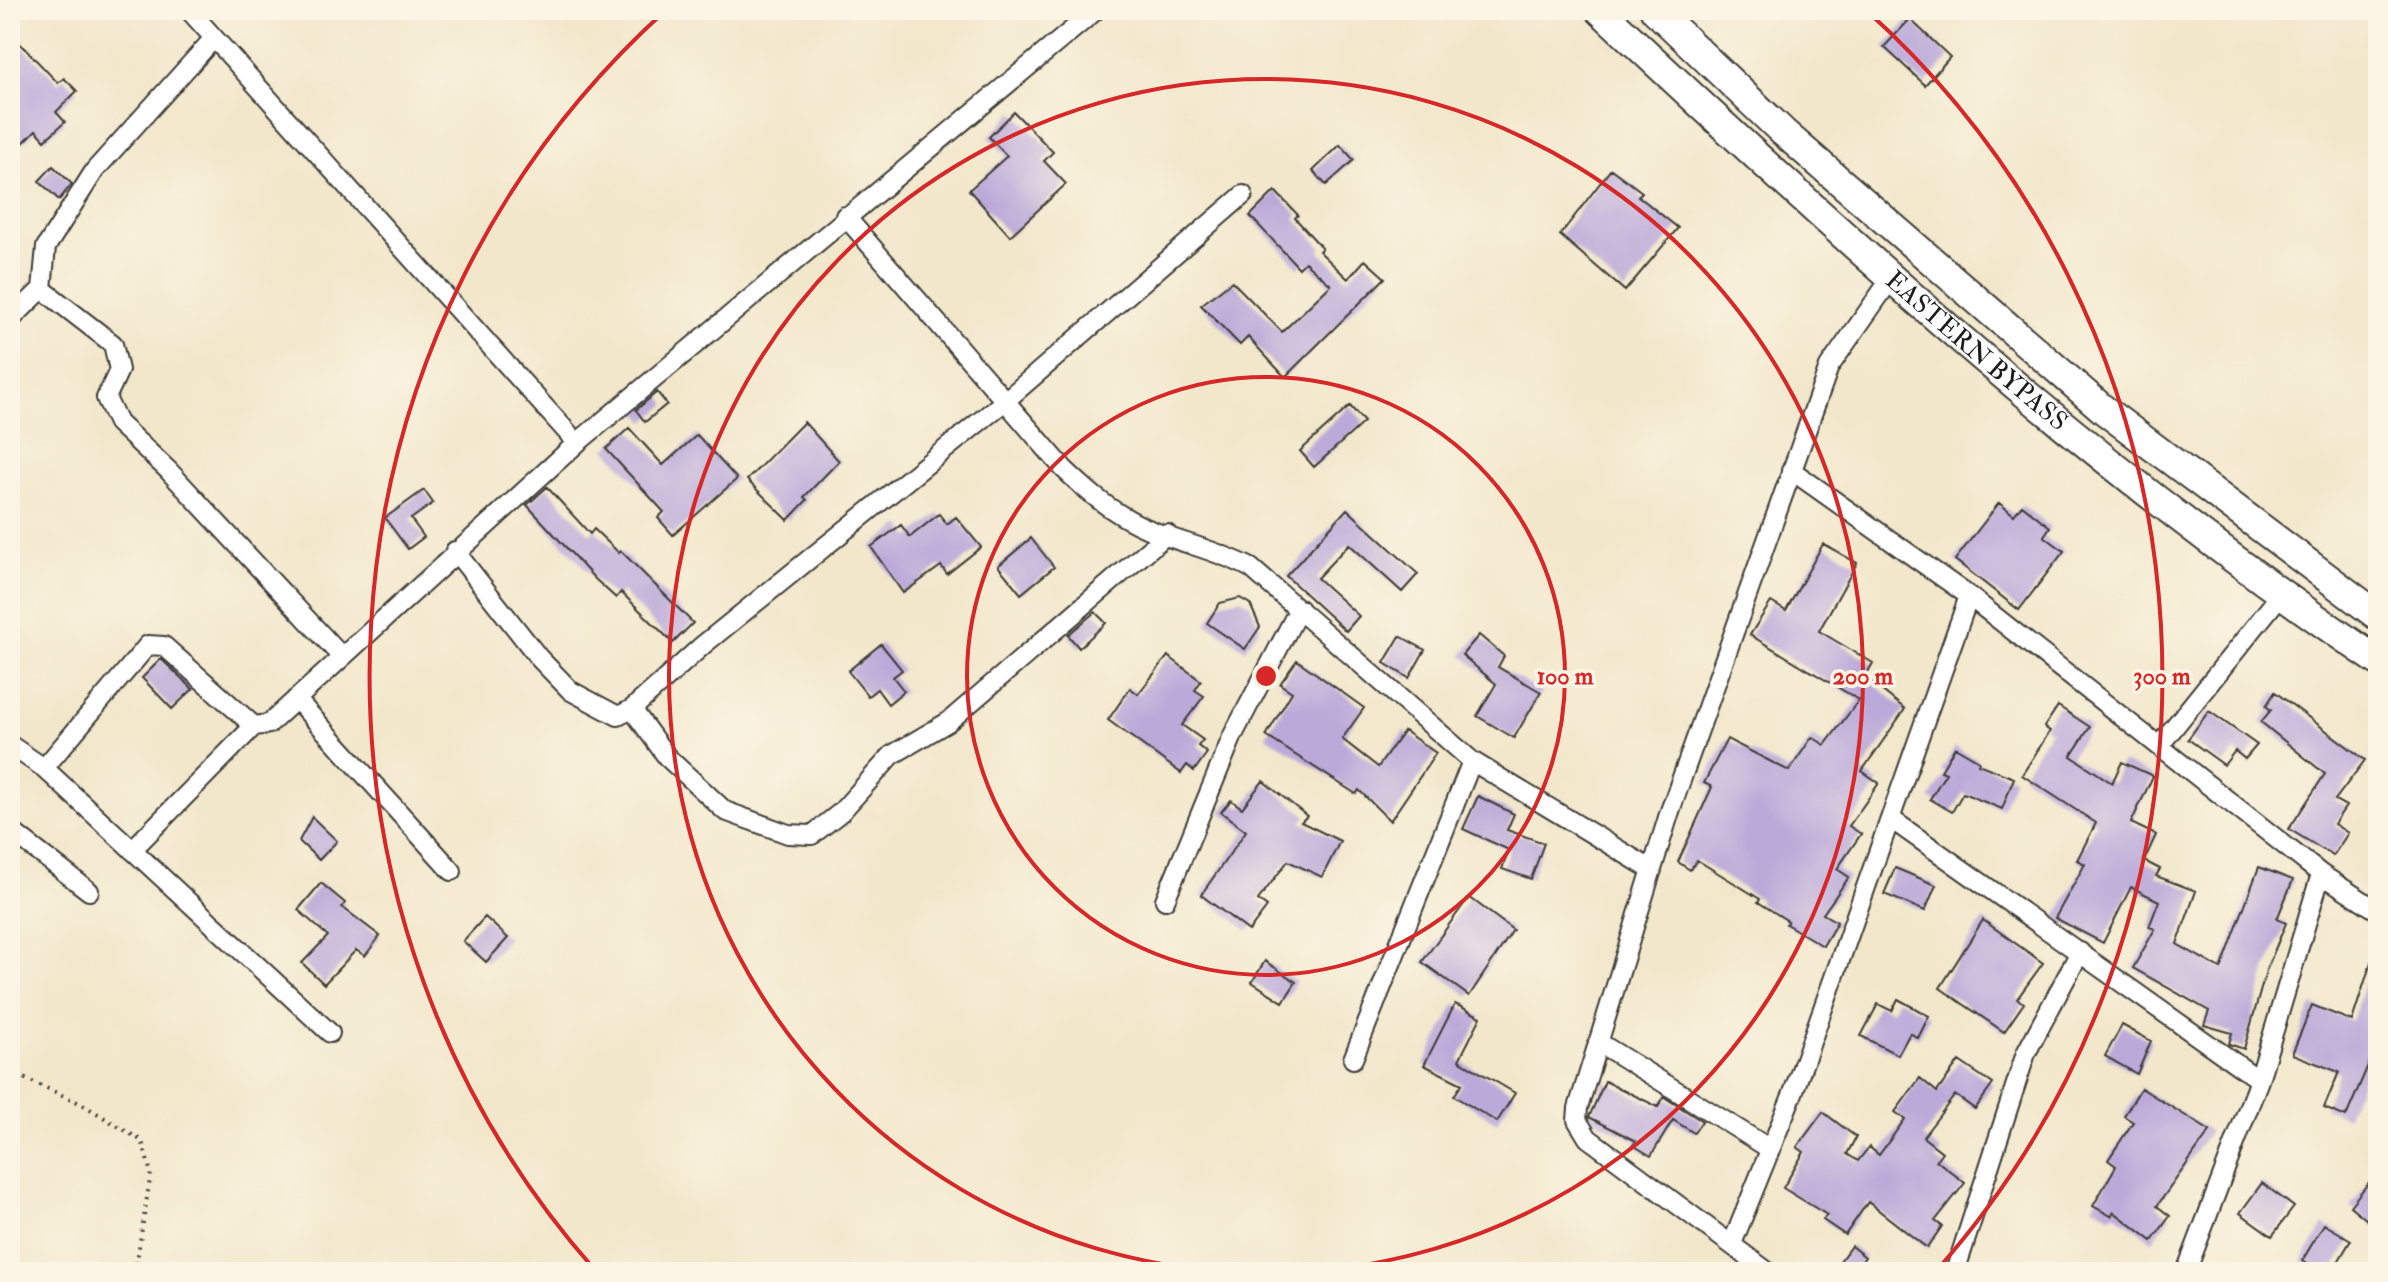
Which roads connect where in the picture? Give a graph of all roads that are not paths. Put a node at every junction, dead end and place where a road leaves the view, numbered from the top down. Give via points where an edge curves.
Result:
1 (189, 10) edge
2 (1096, 10) edge
3 (1600, 10) edge
4 (1655, 10) edge
5 (214, 38) junction
6 (1243, 195) dead end
7 (845, 216) junction
8 (1890, 280) junction
9 (42, 289) junction
10 (10, 320) edge
11 (1005, 401) junction
12 (577, 443) junction
13 (1791, 470) junction
14 (1167, 534) junction
15 (455, 551) junction
16 (2282, 593) junction
17 (1969, 596) junction
18 (1299, 609) junction
19 (2378, 616) edge
20 (342, 657) junction
21 (2378, 661) edge
22 (296, 699) junction
23 (632, 709) junction
24 (254, 726) junction
25 (10, 745) edge
26 (2159, 746) junction
27 (1472, 761) junction
28 (44, 768) junction
29 (1891, 819) junction
30 (10, 830) edge
31 (132, 850) junction
32 (1652, 870) junction
33 (452, 871) dead end
34 (2321, 874) junction
35 (89, 891) dead end
36 (1165, 900) dead end
37 (2378, 911) edge
38 (2080, 952) junction
39 (330, 1033) dead end
40 (1598, 1042) junction
41 (1353, 1059) dead end
42 (2259, 1080) junction
43 (1770, 1149) junction
44 (1732, 1244) junction
45 (1768, 1272) edge
46 (1955, 1272) edge
47 (2186, 1272) edge

1 - 5 street
2 - 7 street
3 - 8 main road, EASTERN BYPASS
4 - 19 main road, EASTERN BYPASS via 1783,132 2104,410
5 - 9 street via 95,170 46,247
5 - 12 street
6 - 11 street
7 - 11 street
7 - 12 street
8 - 13 street via 1829,367
8 - 16 main road, EASTERN BYPASS via 2082,439
9 - 10 street
9 - 20 street via 113,344 119,370 106,398 118,423
11 - 14 street via 1096,499 1130,521
11 - 23 street via 703,645
12 - 15 street
13 - 17 street
13 - 32 street
14 - 18 street via 1251,568
14 - 23 street via 948,722 892,755 841,812 812,835 788,834 725,811 667,757
15 - 20 street
15 - 23 street via 571,691 618,716
16 - 21 main road, EASTERN BYPASS
16 - 26 street
17 - 26 street
17 - 29 street
18 - 27 street
18 - 36 street via 1233,735
20 - 22 street
22 - 24 street via 269,724
22 - 33 street
24 - 28 street via 164,646 148,645
24 - 31 street
25 - 28 street
26 - 34 street
27 - 32 street
27 - 41 street
28 - 31 street
29 - 38 street
29 - 43 street
30 - 35 street
31 - 39 street
32 - 40 street
34 - 37 street
34 - 42 street
38 - 42 street
38 - 46 street via 2026,1053
40 - 43 street
40 - 44 street via 1578,1108 1581,1129
42 - 47 street
43 - 44 street
44 - 45 street

